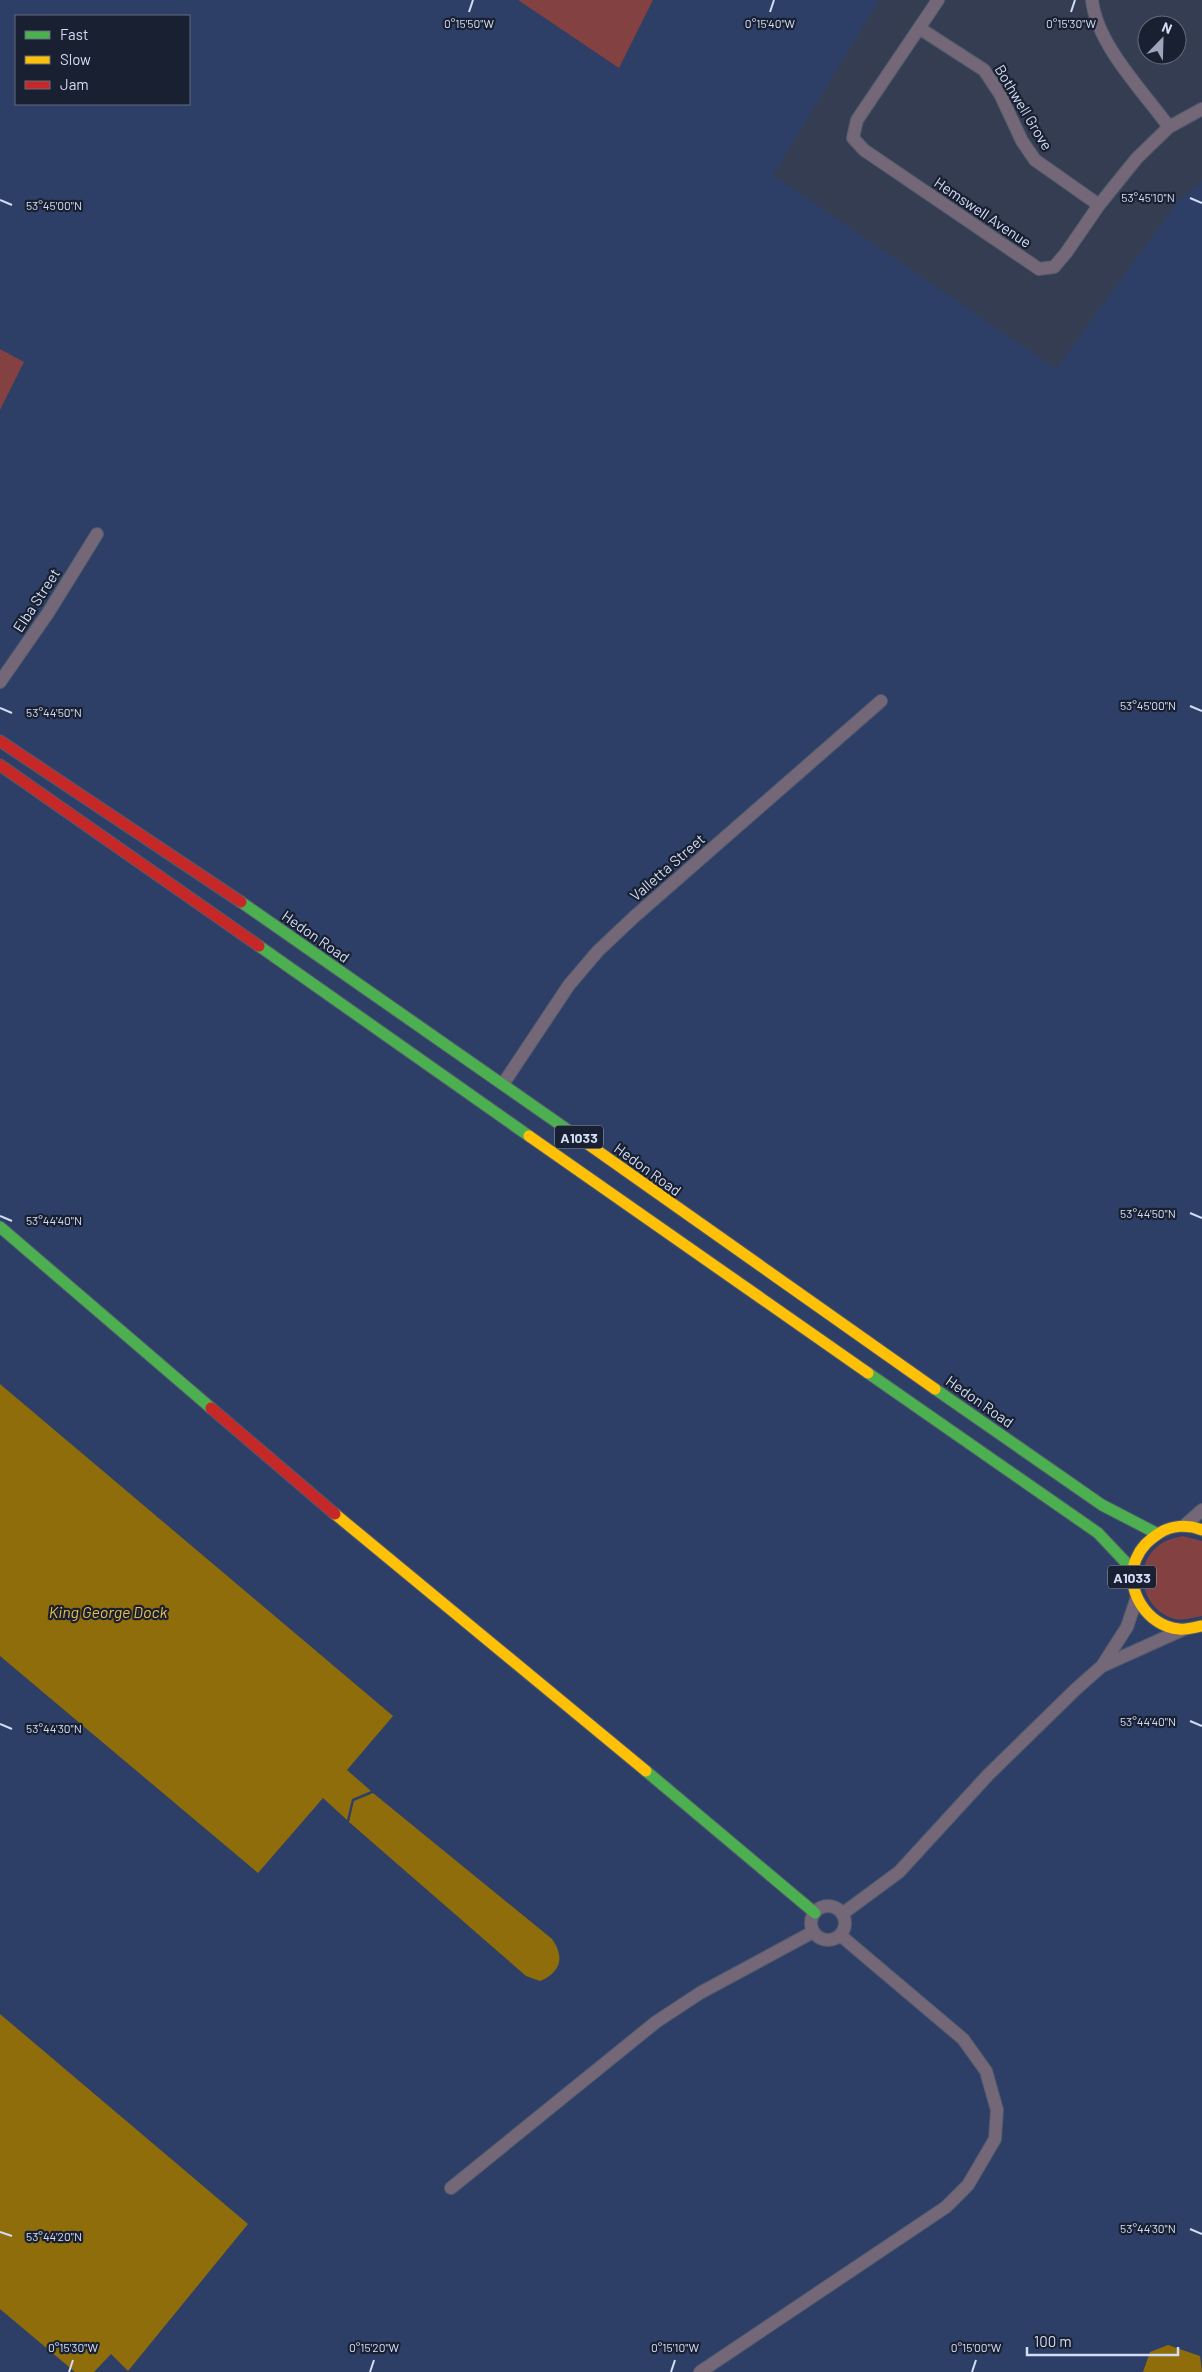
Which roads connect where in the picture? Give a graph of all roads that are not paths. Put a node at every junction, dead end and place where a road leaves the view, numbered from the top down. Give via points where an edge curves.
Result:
1 (938, 0) edge
2 (1092, 0) edge
3 (920, 28) junction
4 (1202, 109) edge
5 (1170, 127) junction
6 (1099, 205) junction
7 (97, 534) dead end
8 (0, 682) edge
9 (881, 701) dead end
10 (0, 741) edge
11 (0, 765) edge
12 (503, 1084) junction
13 (0, 1227) edge
14 (1202, 1510) edge
15 (1184, 1526) junction
16 (1202, 1530) edge
17 (1156, 1533) junction
18 (1132, 1569) junction
19 (1136, 1600) junction
20 (1202, 1626) edge
21 (1184, 1629) junction
22 (1102, 1666) junction
23 (815, 1913) junction
24 (842, 1914) junction
25 (813, 1932) junction
26 (840, 1935) junction
27 (451, 2188) dead end
28 (700, 2372) edge

1 - 3 street, Hemswell Avenue
2 - 5 street via 1094,16 1114,53
3 - 6 street, Bothwell Grove via 984,70 1035,160
3 - 6 street, Hemswell Avenue via 857,120 853,138 864,150 1039,269 1054,267
4 - 5 street, Hemswell Avenue
5 - 6 street, Hemswell Avenue via 1136,158
7 - 8 street, Elba Street
9 - 12 street, Valletta Street via 598,951 569,985
10 - 12 main road, Hedon Road / A1033 via 191,867
11 - 18 main road, A1033 via 1098,1533
12 - 17 main road, Hedon Road / A1033 via 1094,1499
13 - 23 main road via 454,1615 488,1639
14 - 15 street
15 - 16 main road
15 - 17 main road
17 - 18 main road, A1033 via 1137,1555
18 - 19 main road, A1033
19 - 21 main road, A1033 via 1156,1622
19 - 22 street via 1127,1627
20 - 21 main road, A1033
21 - 22 street
22 - 24 street via 988,1775 899,1872
23 - 24 street via 828,1906
23 - 25 street via 811,1922
24 - 26 street via 844,1925
25 - 26 street via 825,1940
25 - 27 street via 700,1993 656,2022
26 - 28 street via 963,2039 986,2071 997,2110 996,2139 968,2185 946,2207

